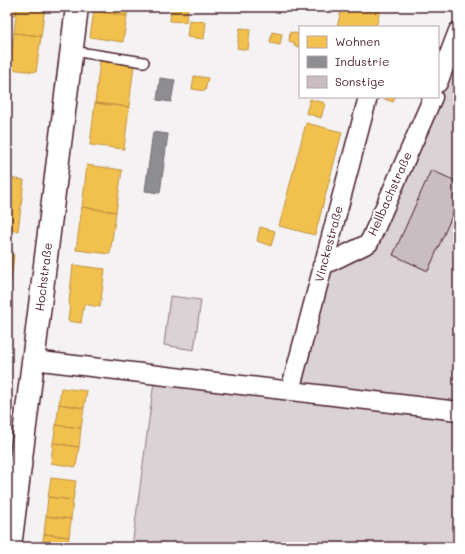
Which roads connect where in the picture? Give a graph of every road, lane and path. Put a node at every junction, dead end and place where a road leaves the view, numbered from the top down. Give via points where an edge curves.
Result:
1 (76, 7) edge
2 (458, 30) edge
3 (72, 51) junction
4 (144, 62) dead end
5 (439, 81) edge
6 (368, 98) edge
7 (433, 98) edge
8 (322, 266) junction
9 (34, 360) junction
10 (290, 391) junction
11 (458, 411) edge
12 (10, 547) edge

1 - 3 street, Hochstraße
2 - 5 street
3 - 4 lane
3 - 9 street, Hochstraße
6 - 8 street, Vinckestraße
7 - 8 street, Hellbachstraße via 369,243
8 - 10 street, Vinckestraße
9 - 10 street
9 - 12 street, Hochstraße
10 - 11 street

